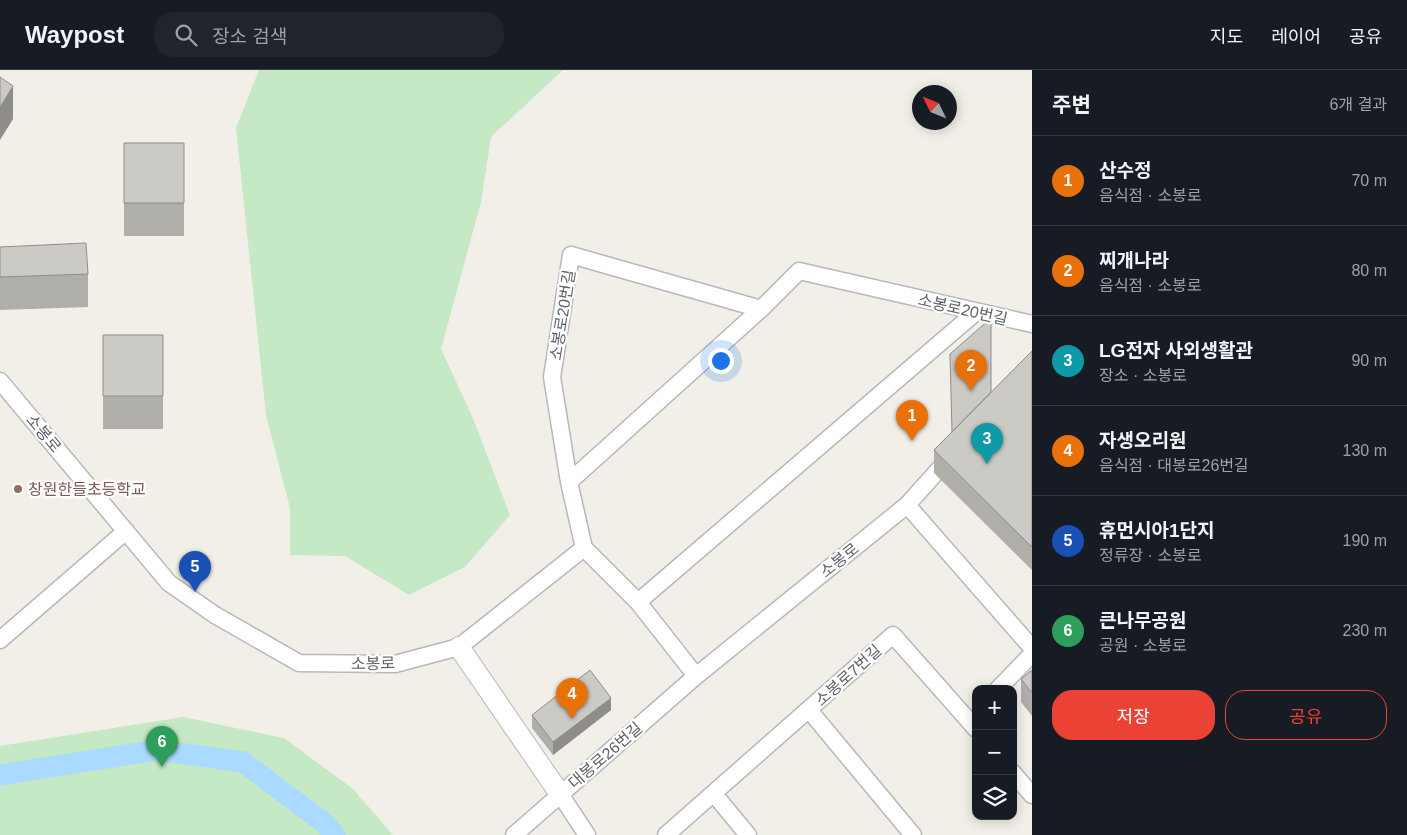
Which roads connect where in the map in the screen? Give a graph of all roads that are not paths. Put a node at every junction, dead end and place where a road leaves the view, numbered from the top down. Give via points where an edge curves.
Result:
1 (761, 309) junction
2 (976, 312) junction
3 (1032, 324) edge
4 (0, 381) edge
5 (958, 448) edge
6 (569, 482) junction
7 (907, 505) junction
8 (126, 531) junction
9 (584, 548) junction
10 (638, 602) junction
11 (0, 640) edge
12 (458, 647) junction
13 (1032, 648) edge
14 (1032, 654) edge
15 (696, 676) junction
16 (1002, 685) edge
17 (808, 710) junction
18 (972, 719) edge
19 (1015, 775) edge
20 (560, 794) junction
21 (714, 794) junction
22 (1032, 795) edge
23 (514, 835) edge
24 (587, 835) edge
25 (666, 835) edge
26 (748, 835) edge
27 (913, 835) edge

1 - 2 street, 소봉로20번길 via 799,272
1 - 6 street, 소봉로20번길
1 - 6 street, 소봉로20번길 via 571,255 552,377
2 - 3 street, 소봉로20번길
2 - 10 street
4 - 8 street, 소봉로
5 - 7 street, 소봉로
6 - 9 street, 소봉로20번길
7 - 13 street
7 - 15 street, 소봉로
8 - 11 street
8 - 12 street, 소봉로 via 170,583 214,615 299,663 395,664
9 - 10 street
9 - 12 street, 소봉로
10 - 15 street
12 - 20 street
14 - 16 street
15 - 20 street, 대봉로26번길
17 - 18 street, 소봉로7번길 via 893,635
17 - 21 street, 소봉로7번길
17 - 27 street, 소봉로7번길
19 - 22 street
20 - 23 street, 대봉로26번길
20 - 24 street
21 - 25 street, 소봉로7번길
21 - 26 street

